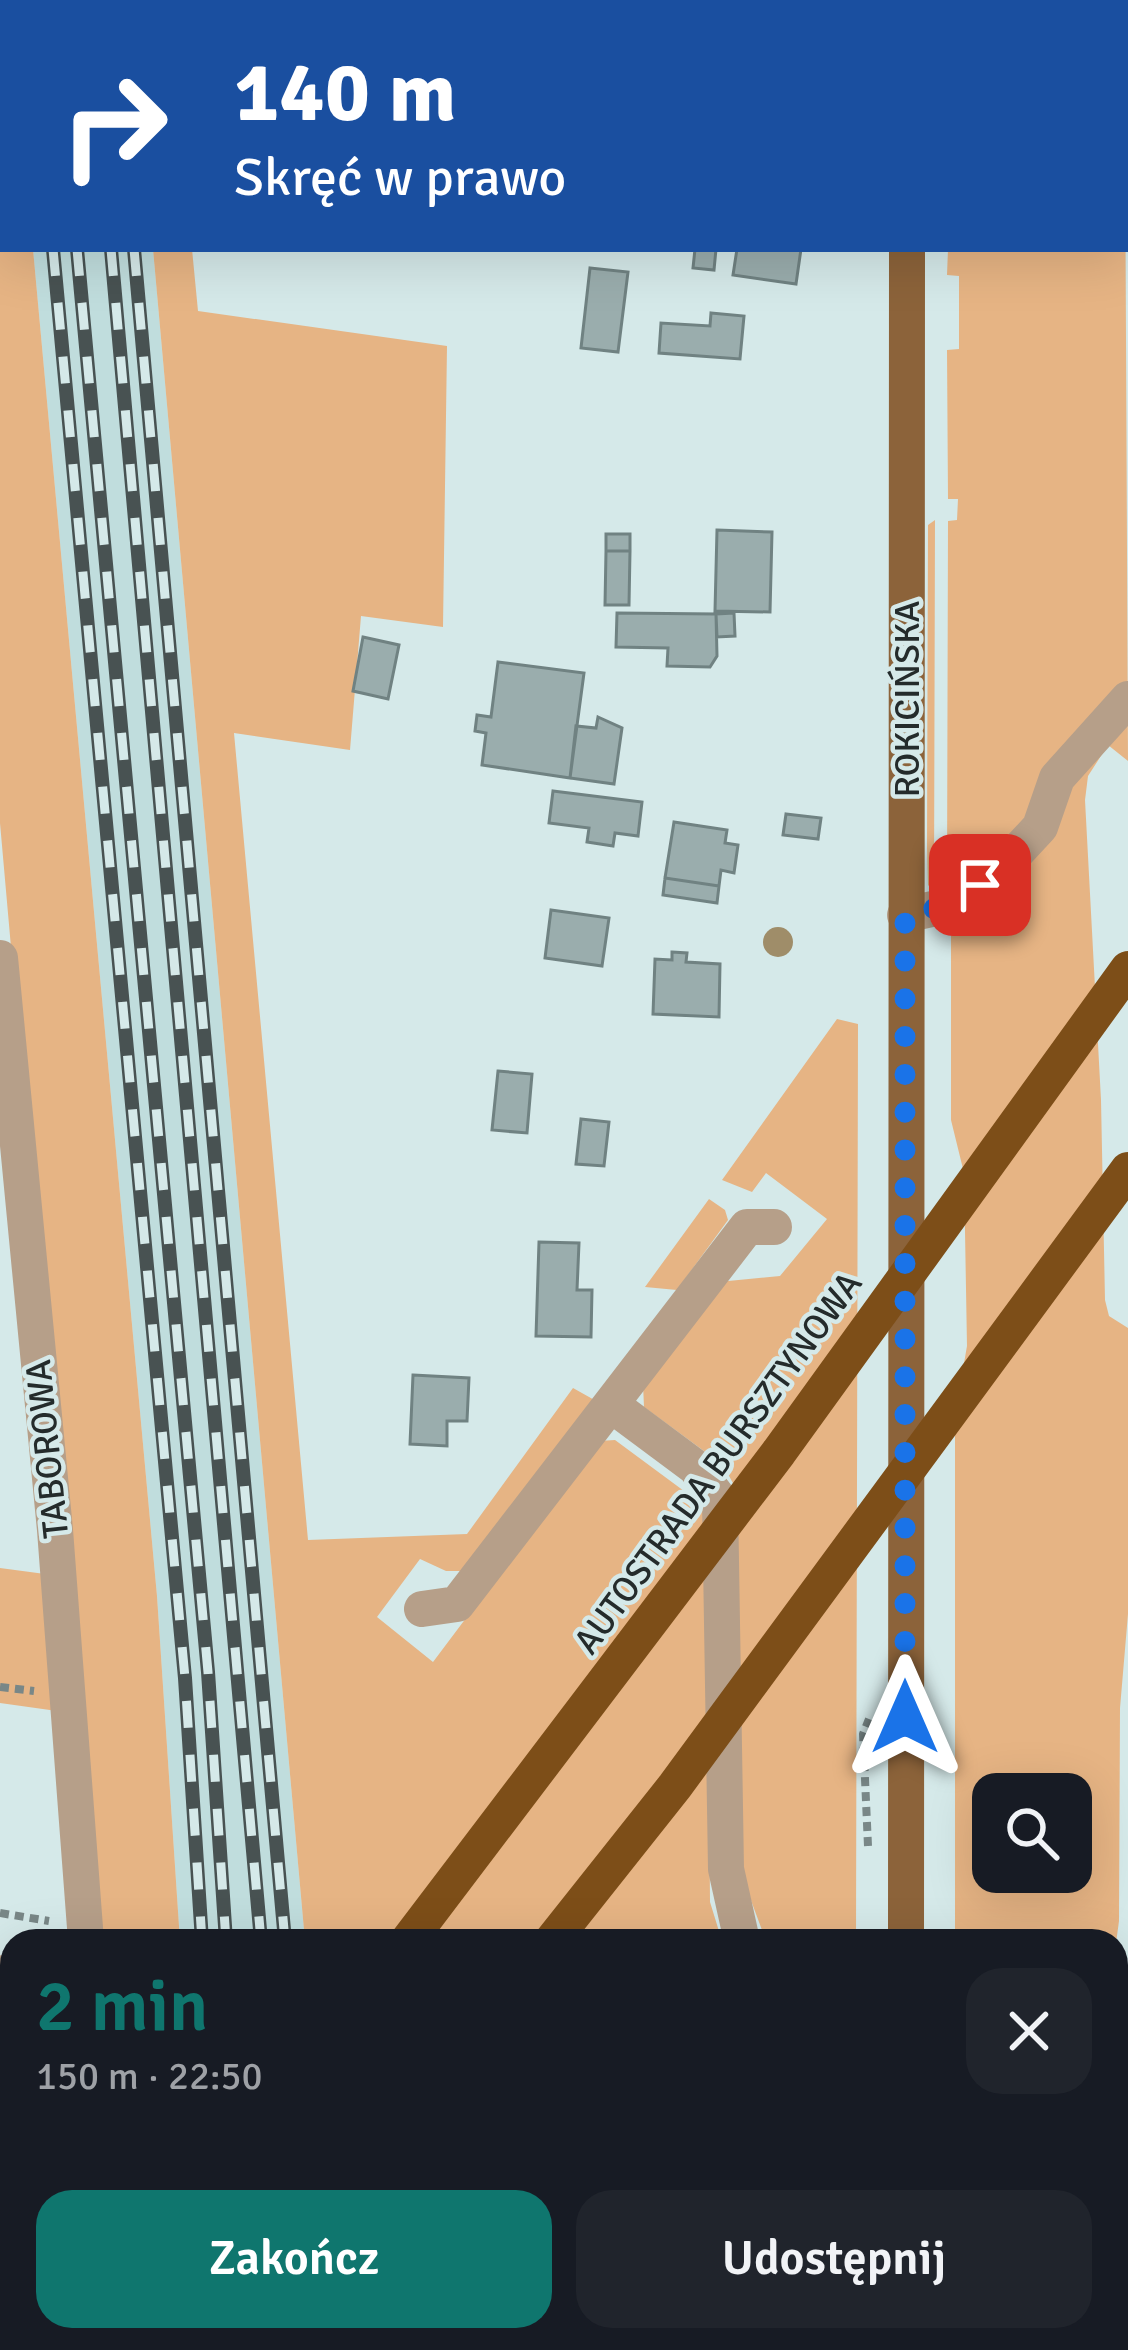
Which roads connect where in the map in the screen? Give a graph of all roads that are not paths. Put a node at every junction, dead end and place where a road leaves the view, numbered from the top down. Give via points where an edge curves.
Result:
1 (907, 252) edge
2 (1128, 699) edge
3 (905, 915) junction
4 (0, 958) edge
5 (1128, 969) edge
6 (1128, 1170) edge
7 (774, 1227) dead end
8 (613, 1406) junction
9 (422, 1609) dead end
10 (86, 1929) edge
11 (417, 1929) edge
12 (562, 1929) edge
13 (739, 1929) edge
14 (906, 1929) edge

1 - 3 main road, ROKICIŃSKA
2 - 3 street via 1057,778 1040,827 1001,869 950,905
3 - 14 main road, ROKICIŃSKA
4 - 10 street, TABOROWA
5 - 11 highway, AUTOSTRADA BURSZTYNOWA via 779,1452
6 - 12 highway
7 - 8 street via 747,1227
8 - 9 street via 457,1604
8 - 13 street via 695,1467 720,1500 726,1869

